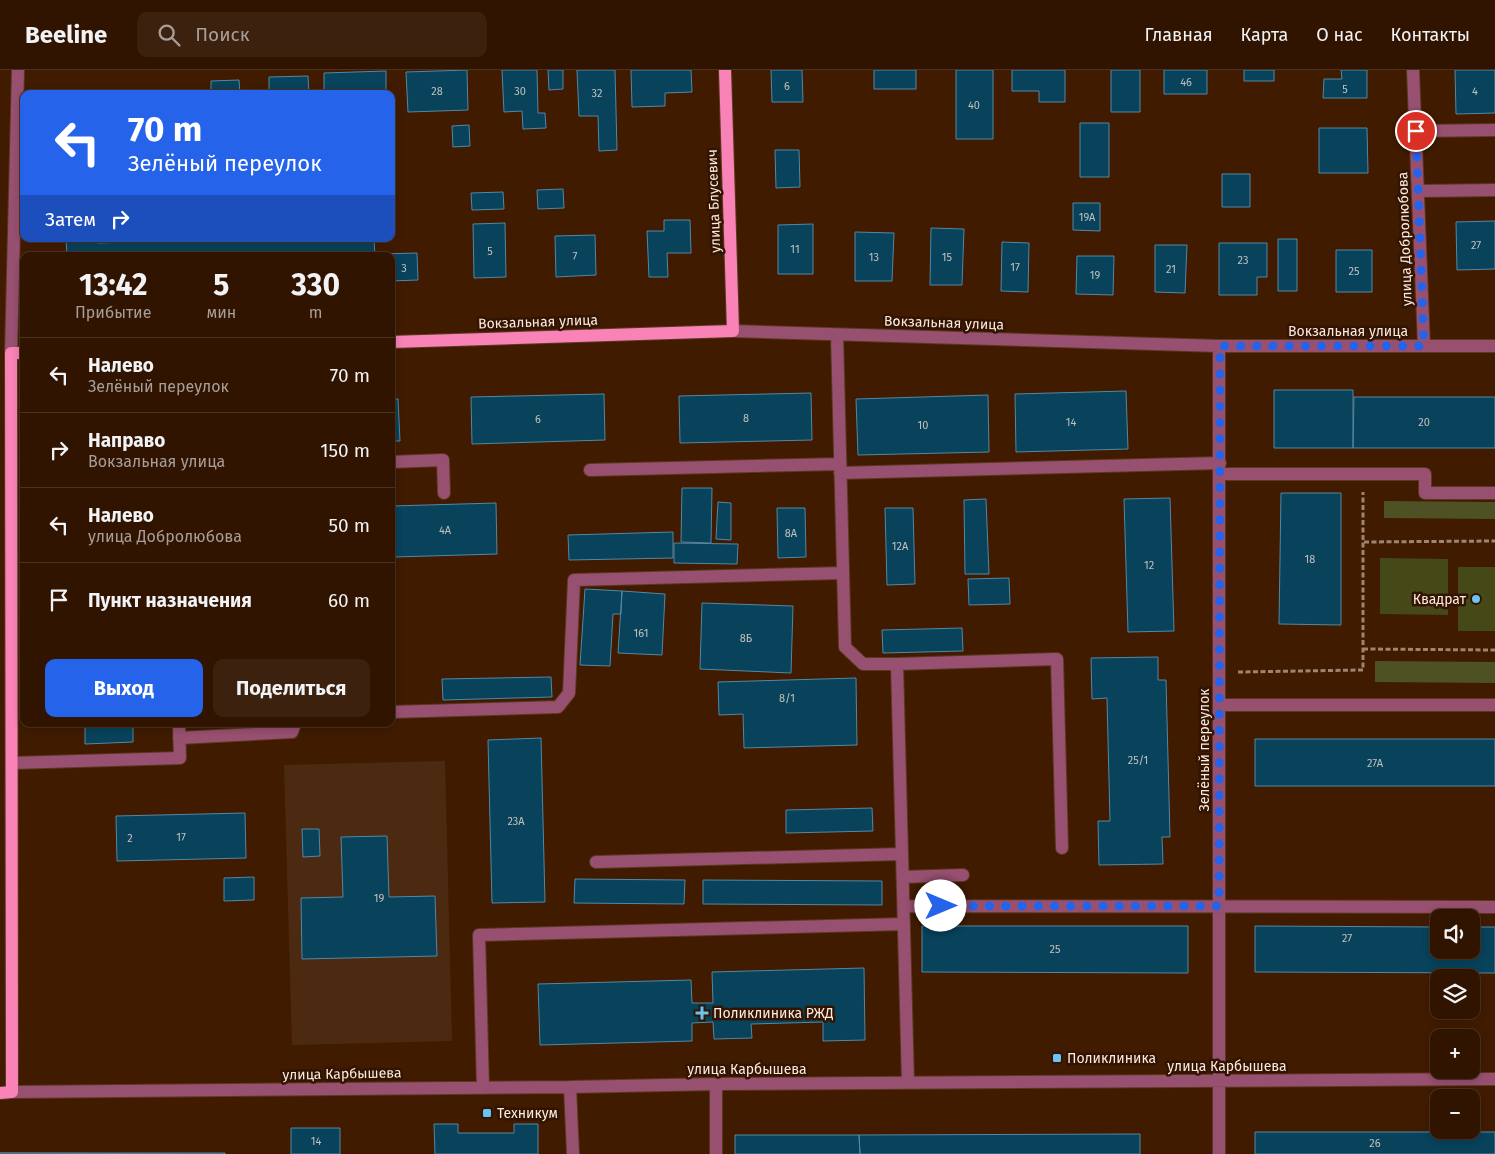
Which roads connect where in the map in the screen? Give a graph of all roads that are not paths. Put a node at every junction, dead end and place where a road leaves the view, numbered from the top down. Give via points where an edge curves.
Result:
1 (18, 70) edge
2 (725, 70) edge
3 (1413, 70) edge
4 (1495, 130) edge
5 (1416, 131) junction
6 (1495, 190) edge
7 (1419, 191) junction
8 (732, 331) junction
9 (837, 335) junction
10 (395, 342) edge
11 (1220, 346) junction
12 (1424, 346) junction
13 (1495, 346) edge
14 (17, 353) edge
15 (395, 462) edge
16 (840, 469) junction
17 (1219, 469) junction
18 (590, 470) dead end
19 (444, 492) dead end
20 (1495, 493) edge
21 (843, 573) junction
22 (897, 664) junction
23 (1219, 705) junction
24 (1495, 705) edge
25 (395, 712) edge
26 (179, 727) edge
27 (294, 727) edge
28 (179, 738) junction
29 (12, 763) junction
30 (1062, 848) dead end
31 (902, 854) junction
32 (596, 862) dead end
33 (963, 875) dead end
34 (903, 876) junction
35 (904, 906) junction
36 (1219, 906) junction
37 (1495, 907) edge
38 (904, 924) junction
39 (1495, 1079) edge
40 (1219, 1082) junction
41 (908, 1083) junction
42 (716, 1084) junction
43 (570, 1087) junction
44 (483, 1088) junction
45 (6, 1093) edge
46 (573, 1154) edge
47 (716, 1154) edge
48 (1219, 1154) edge

1 - 14 street
2 - 8 main road, улица Блусевич
3 - 5 street, улица Добролюбова
4 - 5 street
5 - 7 street, улица Добролюбова
6 - 7 street
7 - 12 street, улица Добролюбова
8 - 9 street, Вокзальная улица
8 - 10 main road, Вокзальная улица
9 - 11 street, Вокзальная улица
9 - 16 street
11 - 12 street, Вокзальная улица
11 - 17 street, Зелёный переулок
12 - 13 street, Вокзальная улица
14 - 29 main road
15 - 19 street via 443,460
16 - 17 street
16 - 18 street
16 - 21 street
17 - 20 street via 1425,474 1425,493
17 - 23 street, Зелёный переулок
21 - 22 street via 845,647 863,664
21 - 25 street via 574,580 570,693 558,707
22 - 30 street via 1057,659
22 - 31 street
23 - 24 street
23 - 36 street, Зелёный переулок
26 - 28 street
27 - 28 street via 292,732
28 - 29 street via 180,758
29 - 45 main road
31 - 32 street
31 - 34 street
33 - 34 street
34 - 35 street
35 - 36 street
35 - 38 street
36 - 37 street
36 - 40 street, Зелёный переулок
38 - 41 street
38 - 44 street via 478,935
39 - 40 street, улица Карбышева
40 - 41 street, улица Карбышева
40 - 48 street, Зелёный переулок
41 - 42 street, улица Карбышева
42 - 43 street, улица Карбышева
42 - 47 street
43 - 44 street, улица Карбышева
43 - 46 street
44 - 45 street, улица Карбышева

